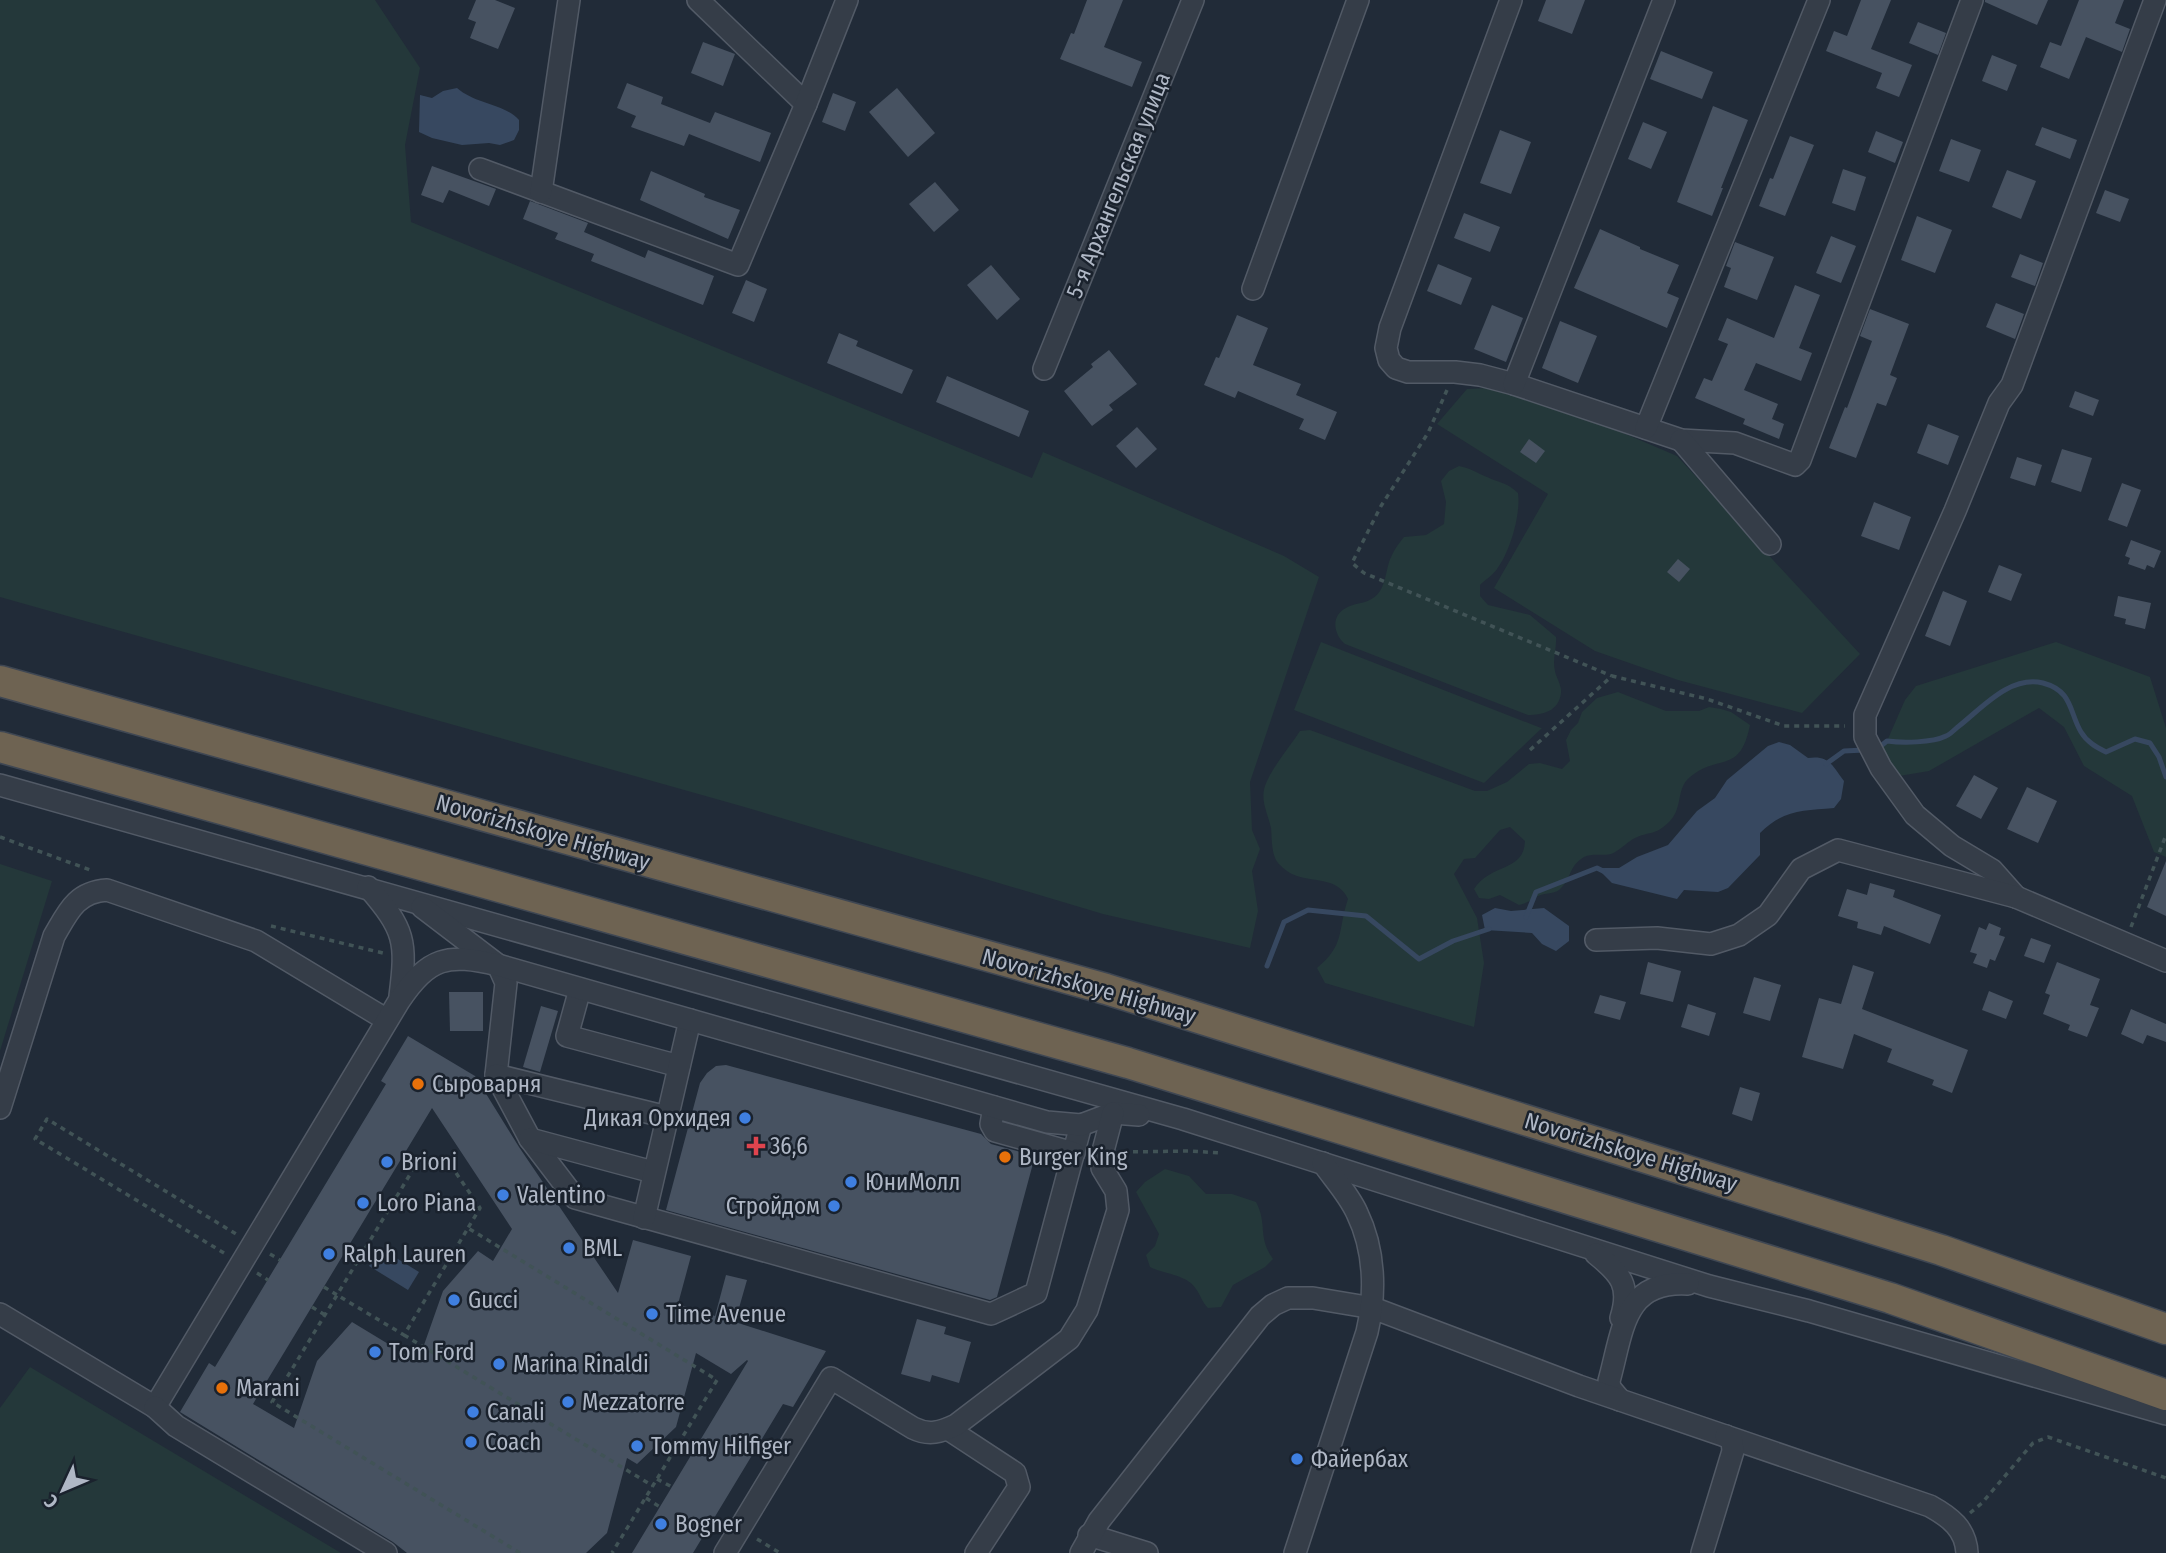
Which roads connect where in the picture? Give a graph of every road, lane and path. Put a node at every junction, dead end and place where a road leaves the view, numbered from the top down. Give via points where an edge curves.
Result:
1 (569, 0) edge
2 (698, 0) edge
3 (847, 0) edge
4 (1193, 0) edge
5 (1358, 0) edge
6 (1511, 0) edge
7 (1664, 0) edge
8 (1819, 0) edge
9 (1972, 0) edge
10 (2155, 0) edge
11 (806, 104) junction
12 (480, 169) dead end
13 (541, 192) junction
14 (1253, 289) dead end
15 (1044, 369) dead end
16 (1455, 372) junction
17 (1514, 384) junction
18 (1646, 428) junction
19 (1681, 440) junction
20 (1770, 544) dead end
21 (1612, 676) junction
22 (0, 681) edge
23 (1865, 715) junction
24 (0, 747) edge
25 (1530, 750) dead end
26 (0, 785) edge
27 (2166, 835) edge
28 (368, 887) junction
29 (2016, 897) junction
30 (411, 899) junction
31 (1595, 940) dead end
32 (2125, 942) junction
33 (2166, 961) edge
34 (498, 965) junction
35 (580, 989) junction
36 (399, 1001) junction
37 (387, 1020) junction
38 (690, 1020) junction
39 (679, 1066) junction
40 (496, 1075) junction
41 (994, 1107) junction
42 (0, 1108) edge
43 (1113, 1113) junction
44 (667, 1117) junction
45 (1183, 1119) junction
46 (1081, 1125) junction
47 (530, 1139) junction
48 (1102, 1151) junction
49 (1074, 1153) junction
50 (1230, 1156) dead end
51 (1323, 1163) junction
52 (653, 1172) junction
53 (643, 1218) junction
54 (468, 1228) junction
55 (253, 1244) junction
56 (1586, 1246) junction
57 (280, 1260) dead end
58 (241, 1263) junction
59 (268, 1280) dead end
60 (1709, 1286) junction
61 (324, 1287) dead end
62 (337, 1295) junction
63 (312, 1307) dead end
64 (1373, 1308) junction
65 (0, 1314) edge
66 (325, 1315) junction
67 (2166, 1329) edge
68 (404, 1335) junction
69 (1578, 1386) junction
70 (2166, 1395) edge
71 (1620, 1400) junction
72 (155, 1407) junction
73 (2166, 1414) edge
74 (948, 1429) junction
75 (1726, 1436) junction
76 (2166, 1478) edge
77 (657, 1479) junction
78 (653, 1486) junction
79 (672, 1487) dead end
80 (646, 1498) junction
81 (660, 1507) dead end
82 (1956, 1525) junction
83 (1085, 1544) edge
84 (386, 1553) edge
85 (520, 1553) edge
86 (612, 1553) edge
87 (725, 1553) edge
88 (976, 1553) edge
89 (1147, 1553) edge
90 (1295, 1553) edge
91 (1702, 1553) edge
92 (1967, 1553) edge

1 - 13 street
2 - 11 street
3 - 11 street
4 - 15 street, 5-я Архангельская улица
5 - 14 street
6 - 16 street via 1386,348 1396,368
7 - 17 street
8 - 18 street
9 - 19 street via 1800,460 1795,465 1735,443
10 - 23 street via 2012,384 1999,403
11 - 13 street via 737,265
12 - 13 street
16 - 17 street
16 - 21 path via 1428,433 1381,506 1352,563 1364,573
17 - 18 street
18 - 19 street
19 - 20 street
21 - 23 path via 1707,699 1784,726 1846,726
21 - 25 path
22 - 67 highway, Novorizhskoye Highway via 1106,989 1941,1250
23 - 29 street via 1865,737 1915,815 1952,846 1992,870
24 - 70 highway via 1128,1063 1890,1298
26 - 28 street
27 - 32 path
28 - 30 street
28 - 36 street via 397,922 405,960
29 - 31 street via 1838,850 1801,869 1768,915 1740,935 1710,944 1657,938
29 - 32 street
30 - 34 street
30 - 45 street
32 - 33 street
34 - 35 street
34 - 36 street via 470,958 435,964 415,977
34 - 40 street via 506,983
35 - 38 street
35 - 39 street via 567,1036
36 - 37 street
37 - 42 street via 256,941 107,890 92,891 67,913 54,936
37 - 55 street
38 - 39 street
38 - 41 street
39 - 44 street
40 - 44 street
40 - 47 street
41 - 46 street via 1047,1122
41 - 49 street via 991,1124 995,1131
43 - 45 street
43 - 46 street
43 - 48 street
44 - 52 street
45 - 51 street
46 - 49 street
47 - 52 street
47 - 53 street via 575,1198
48 - 50 path
48 - 74 street via 1102,1168 1116,1191 1118,1210 1087,1310 1069,1339
49 - 53 street via 1036,1293 991,1314
51 - 56 street
51 - 64 street via 1357,1213 1368,1246
52 - 53 street
54 - 62 path via 480,1209 456,1172 423,1153
54 - 68 path
54 - 77 path via 717,1380
55 - 57 path
55 - 58 street
55 - 58 path via 47,1119 35,1139
56 - 60 street
56 - 69 street via 1619,1275 1626,1299 1604,1379 1596,1385
58 - 59 path
58 - 72 street
60 - 71 street via 1665,1284 1634,1303 1609,1381
60 - 73 street
61 - 62 path
62 - 66 path
62 - 68 path
63 - 66 path
64 - 69 street
64 - 83 street via 1288,1298 1267,1310
64 - 90 street
65 - 72 street
66 - 85 path via 272,1402
68 - 78 path
69 - 71 street
71 - 75 street
72 - 84 street via 176,1426
74 - 87 street via 921,1432 831,1378
74 - 88 street via 1015,1474 1019,1487
75 - 82 street via 1930,1506
75 - 91 street via 1733,1451
76 - 82 path via 2048,1437 2033,1443 1982,1503
77 - 78 path
77 - 79 path
78 - 80 path
80 - 81 path
80 - 86 path
82 - 92 street
83 - 89 street

